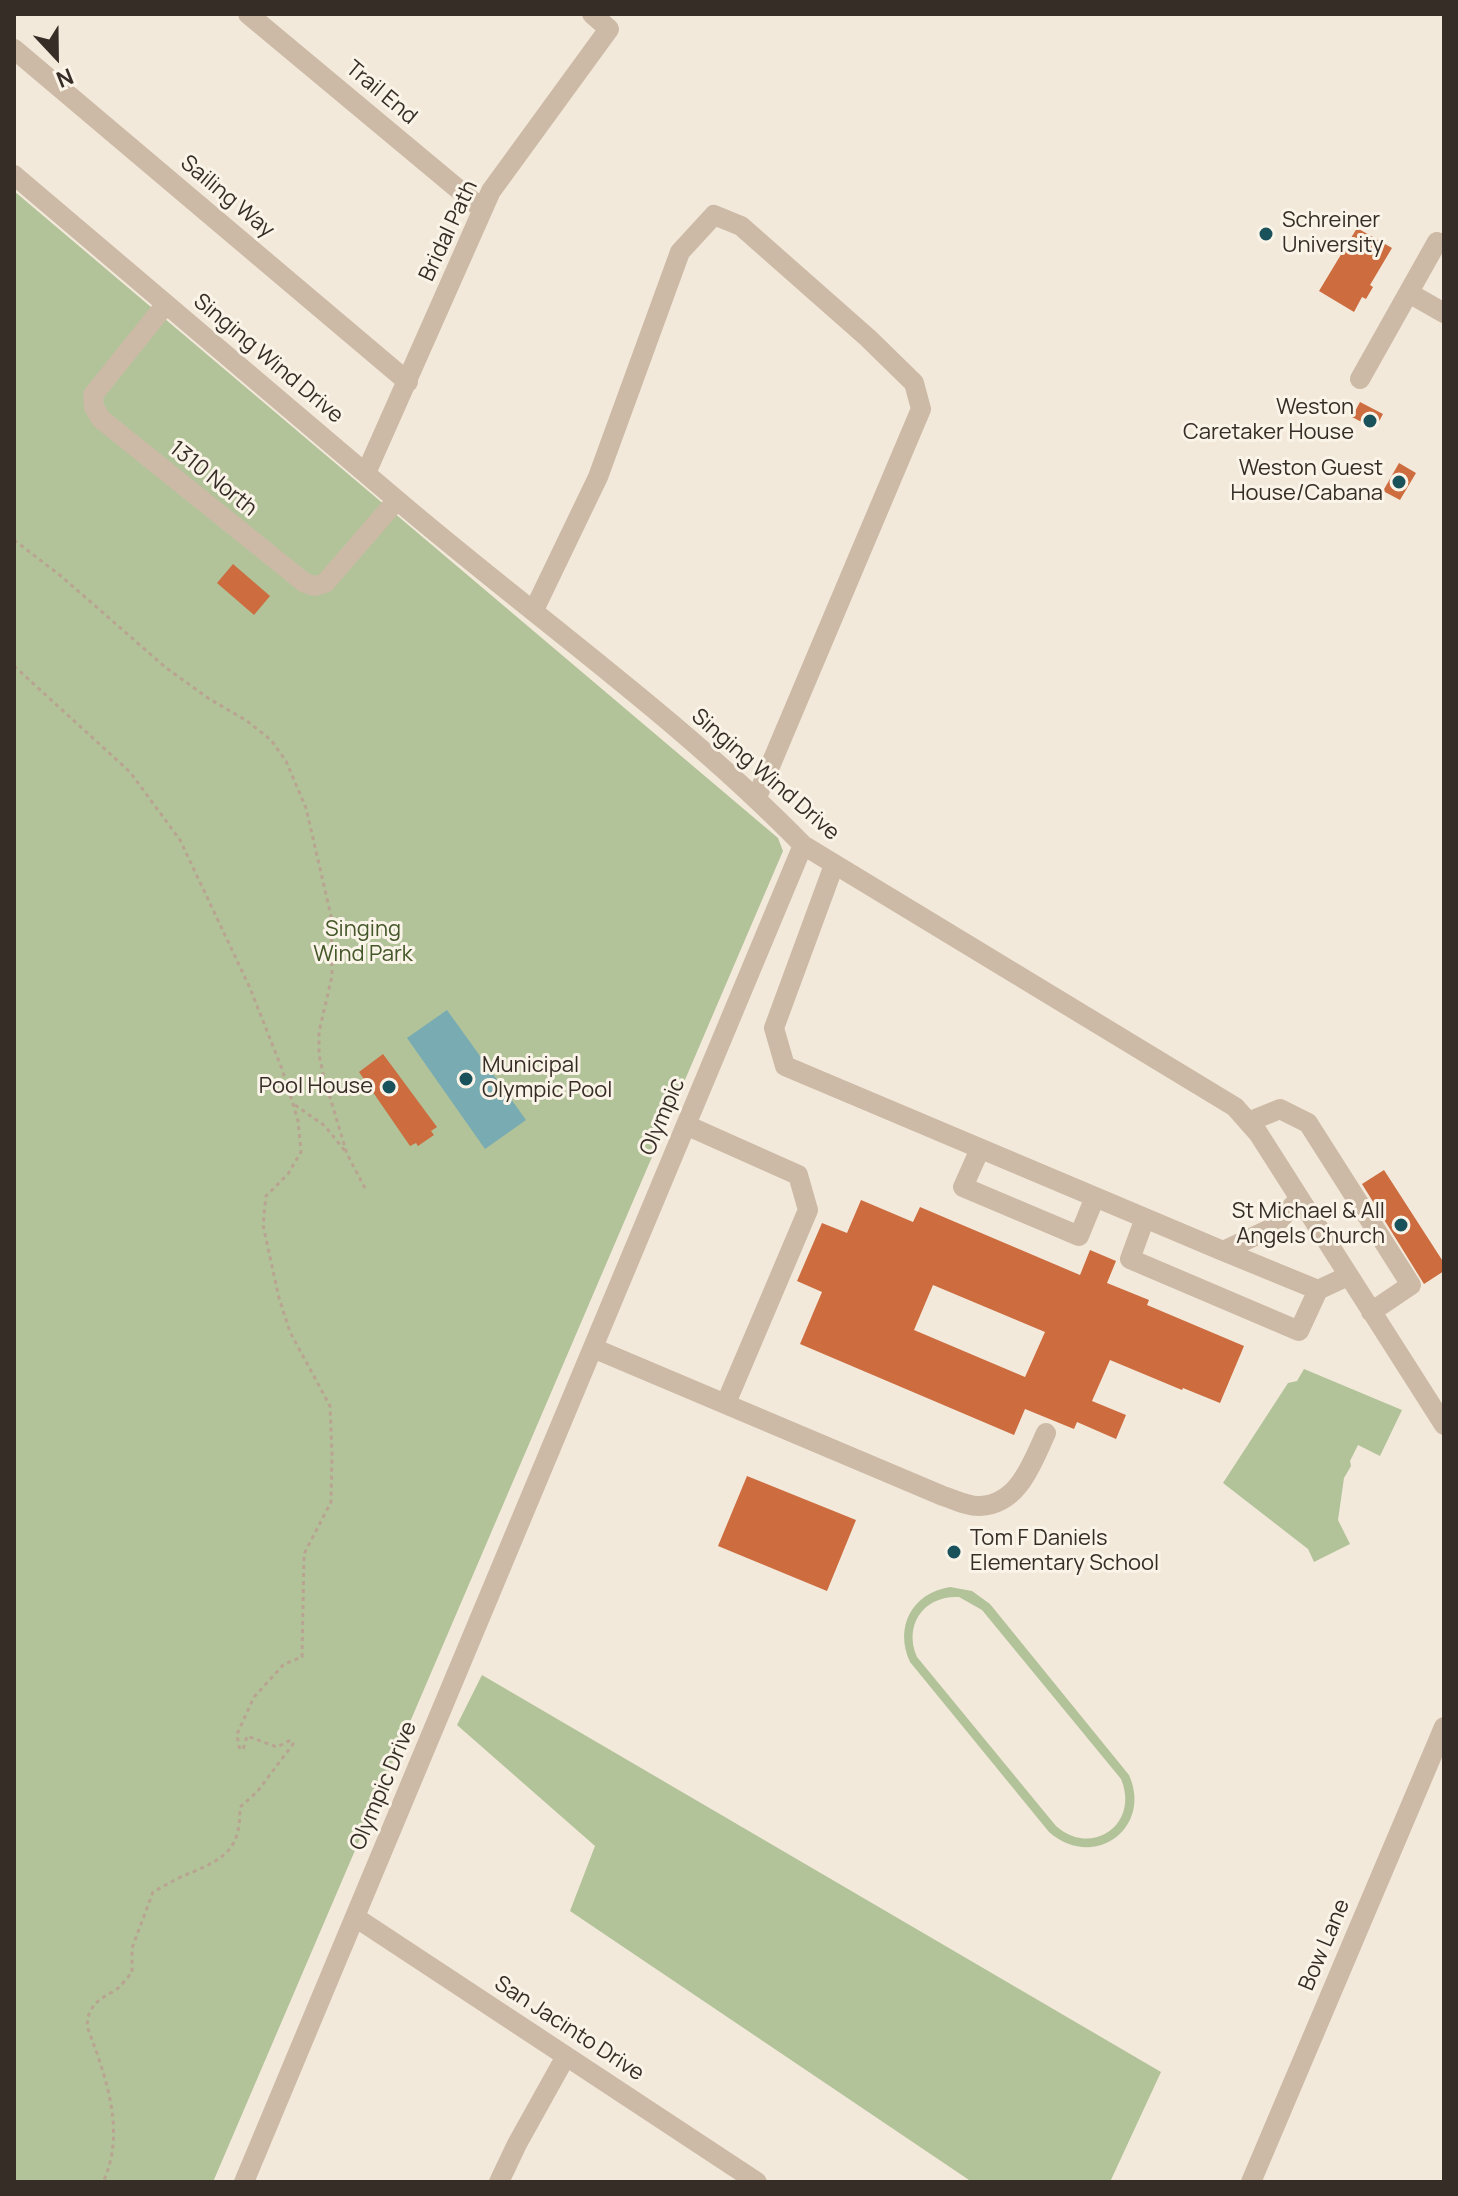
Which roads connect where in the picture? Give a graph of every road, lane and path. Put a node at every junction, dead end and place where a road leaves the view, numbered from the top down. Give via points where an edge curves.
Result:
1 (248, 14) edge
2 (592, 14) edge
3 (14, 49) edge
4 (14, 175) edge
5 (482, 209) junction
6 (1437, 242) dead end
7 (1409, 293) junction
8 (166, 304) junction
9 (1444, 313) edge
10 (1360, 379) dead end
11 (408, 382) junction
12 (366, 473) junction
13 (397, 500) junction
14 (14, 540) edge
15 (534, 610) junction
16 (14, 666) edge
17 (757, 797) junction
18 (803, 845) junction
19 (834, 865) junction
20 (293, 1104) junction
21 (1248, 1122) junction
22 (686, 1125) junction
23 (980, 1149) junction
24 (347, 1154) junction
25 (366, 1190) dead end
26 (1095, 1197) junction
27 (1299, 1199) junction
28 (1145, 1218) junction
29 (1223, 1251) junction
30 (1348, 1276) junction
31 (1318, 1290) junction
32 (1371, 1312) junction
33 (593, 1348) junction
34 (1437, 1398) edge
35 (726, 1403) junction
36 (568, 1408) joint
37 (1444, 1425) edge
38 (1046, 1433) dead end
39 (1444, 1727) edge
40 (355, 1917) junction
41 (566, 2056) junction
42 (103, 2182) edge
43 (244, 2182) edge
44 (499, 2182) edge
45 (757, 2182) edge
46 (1251, 2182) edge

1 - 5 street, Trail End
2 - 5 street, Bridal Path via 609,29
3 - 11 street, Sailing Way
4 - 8 street, Singing Wind Drive
5 - 11 street, Bridal Path
6 - 7 street
7 - 9 street
7 - 10 street
8 - 12 street, Singing Wind Drive
8 - 13 street, 1310 North via 93,395 101,419 315,586 325,583
11 - 12 street, Bridal Path
12 - 13 street, Singing Wind Drive
13 - 15 street, Singing Wind Drive
14 - 24 path via 165,667 271,740 286,761 306,808 331,916 332,976 319,1054
15 - 17 street, Singing Wind Drive
15 - 17 street via 598,477 680,252 714,215 741,226 914,383 921,409
16 - 20 path via 130,772 180,840 250,988
17 - 18 street, Singing Wind Drive
18 - 19 street, Singing Wind Drive
18 - 22 street, Olympic
19 - 21 street, Singing Wind Drive via 1235,1107
19 - 23 street via 774,1028 785,1066
20 - 24 path via 325,1126
20 - 42 path via 301,1152 266,1196 263,1225 290,1332 330,1406 331,1502 304,1554 302,1657 284,1664 254,1697 237,1734 243,1750 247,1736 277,1747 291,1740 293,1744 240,1807 233,1848 214,1864 153,1892 132,1948 132,1972 95,2002 88,2016 114,2137
21 - 27 street, Singing Wind Drive
21 - 32 street via 1280,1109 1308,1123 1411,1285
22 - 33 street, Olympic
22 - 35 street via 798,1175 808,1210
23 - 26 street
23 - 26 street via 963,1187 1079,1236
24 - 25 path
26 - 28 street
27 - 29 street via 1272,1228
27 - 30 street, Singing Wind Drive
28 - 29 street
28 - 31 street via 1130,1259 1299,1331
29 - 31 street
30 - 31 street
30 - 32 street, Singing Wind Drive
32 - 34 street, Singing Wind Drive
33 - 35 street
33 - 36 street, Olympic
34 - 37 street, Singing Wind Drive
35 - 38 street via 979,1507 1004,1498 1021,1484
36 - 40 street, Olympic Drive
39 - 46 street, Bow Lane
40 - 41 street, San Jacinto Drive
40 - 43 street, Olympic Drive
41 - 44 street
41 - 45 street, San Jacinto Drive

